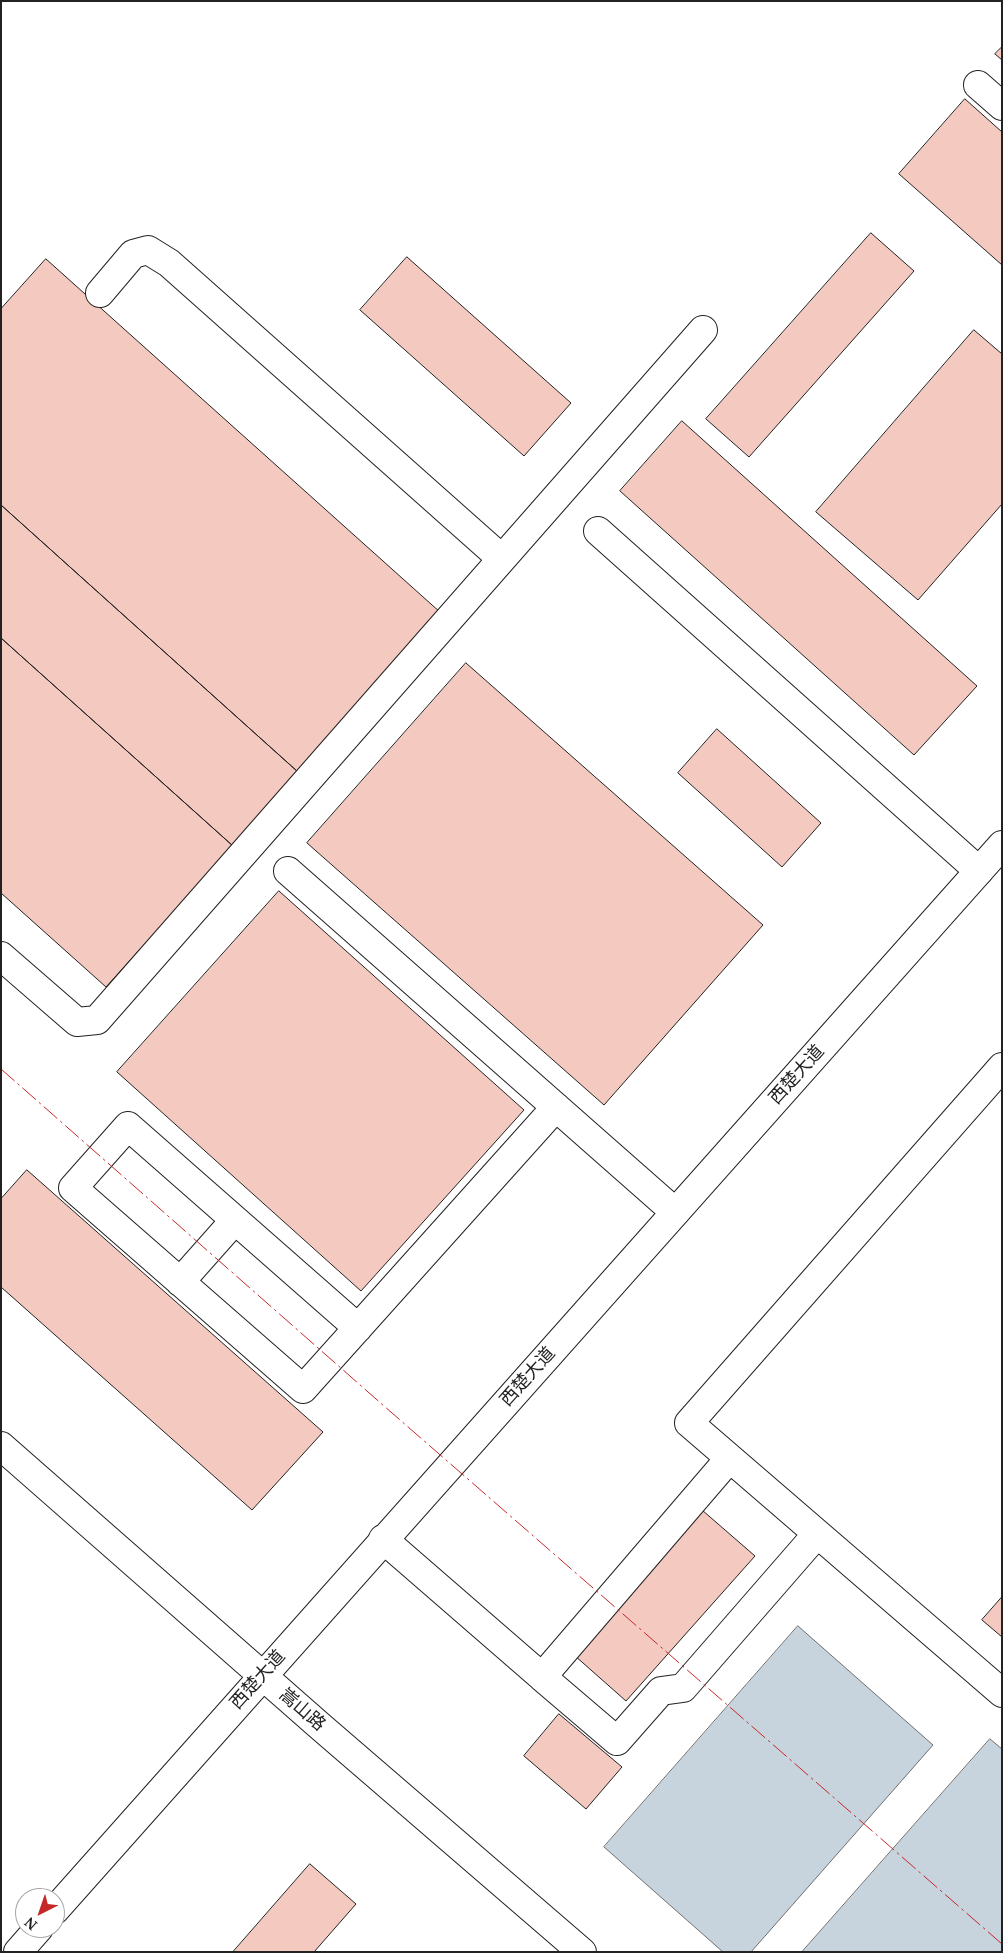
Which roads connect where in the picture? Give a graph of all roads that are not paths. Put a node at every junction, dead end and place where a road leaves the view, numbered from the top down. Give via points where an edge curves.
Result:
1 (978, 86) dead end
2 (1002, 106) edge
3 (100, 293) dead end
4 (703, 330) dead end
5 (598, 531) dead end
6 (502, 559) junction
7 (1002, 846) edge
8 (288, 871) dead end
9 (979, 871) junction
10 (1, 956) edge
11 (1002, 1067) edge
12 (556, 1107) junction
13 (675, 1212) junction
14 (235, 1220) junction
15 (180, 1282) junction
16 (358, 1328) junction
17 (1, 1446) edge
18 (729, 1458) junction
19 (817, 1534) junction
20 (384, 1539) junction
21 (262, 1675) junction
22 (542, 1677) junction
23 (1002, 1693) edge
24 (65, 1899) edge
25 (30, 1938) edge
26 (18, 1952) edge
27 (582, 1952) edge

1 - 2 main road
3 - 6 main road via 133,254 148,250 170,263
4 - 6 main road
5 - 9 main road
6 - 10 main road via 97,1020 78,1022
7 - 9 main road, 西楚大道
8 - 12 main road
9 - 13 main road, 西楚大道
11 - 18 main road via 689,1423
12 - 13 main road
12 - 16 main road
13 - 20 main road, 西楚大道
14 - 15 main road
14 - 15 main road via 128,1126 73,1188
14 - 16 main road
15 - 16 main road via 303,1389
17 - 21 main road, 嵩山路
18 - 19 main road
18 - 22 main road
19 - 22 main road via 683,1688 661,1691 617,1741
19 - 23 main road
20 - 21 main road, 西楚大道
20 - 22 main road
21 - 24 main road, 西楚大道
21 - 27 main road, 嵩山路
25 - 26 main road

